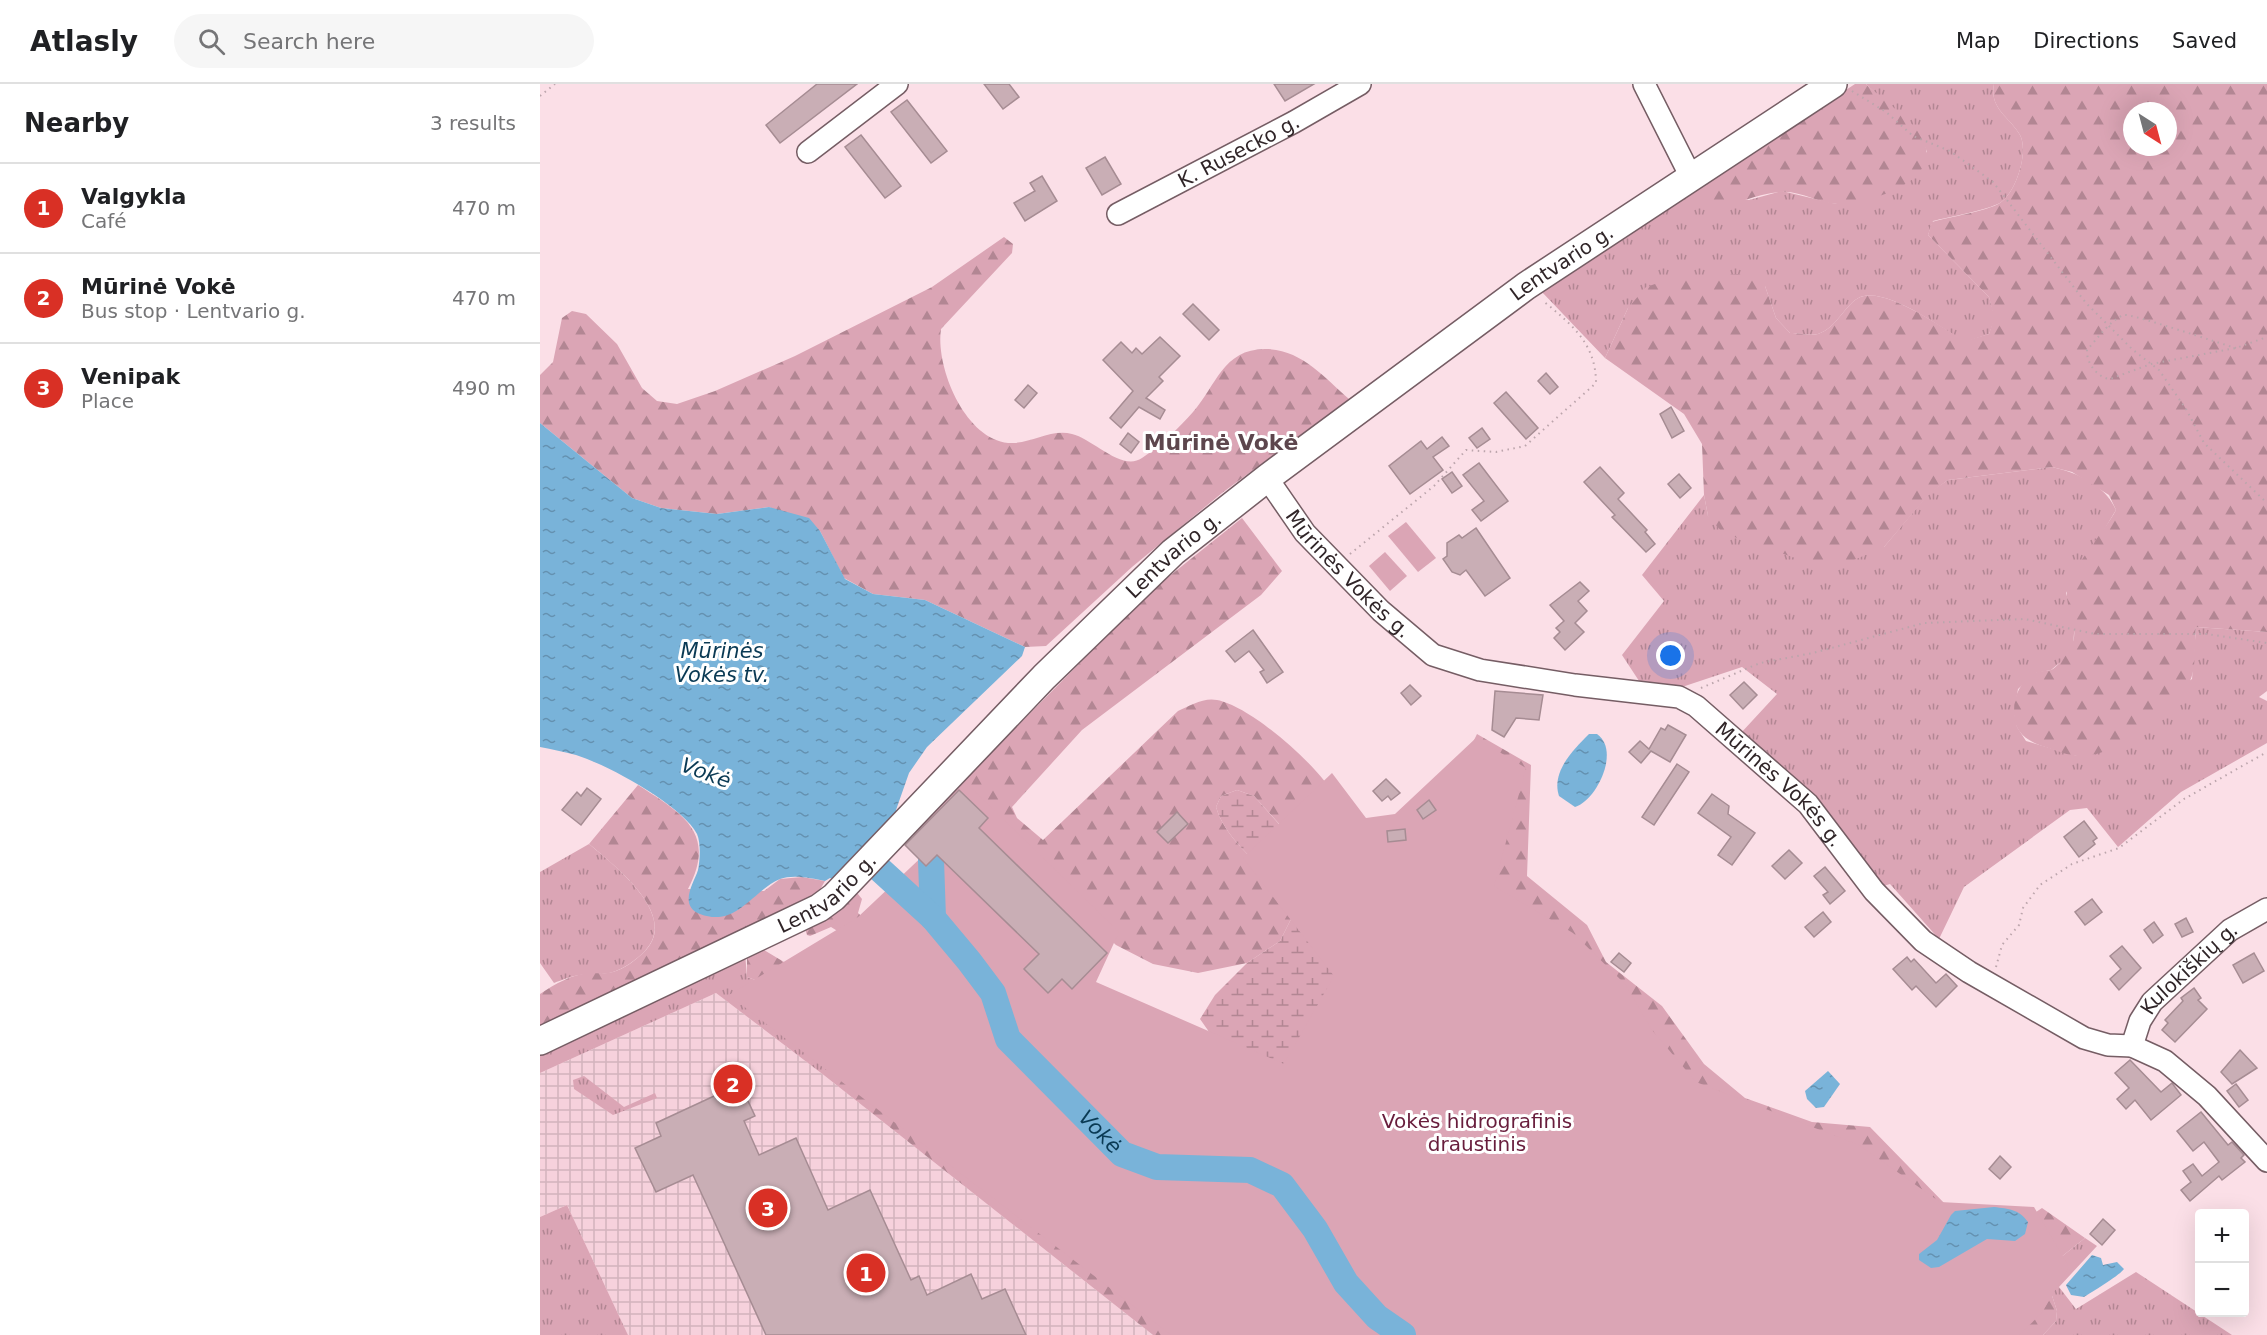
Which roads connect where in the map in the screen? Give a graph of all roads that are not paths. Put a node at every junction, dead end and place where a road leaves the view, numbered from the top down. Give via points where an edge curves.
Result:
1 (897, 84) edge
2 (1360, 84) edge
3 (1644, 84) edge
4 (1841, 87) edge
5 (808, 152) dead end
6 (1691, 177) junction
7 (1118, 214) dead end
8 (1267, 478) junction
9 (2267, 909) edge
10 (540, 1041) edge
11 (2132, 1046) junction
12 (2267, 1161) edge

1 - 5 street
2 - 7 street, K. Rusecko g.
3 - 6 street
4 - 6 main road, Lentvario g.
6 - 8 main road, Lentvario g. via 1526,286
8 - 10 main road, Lentvario g. via 1133,589 834,897 784,927
8 - 11 street, Mūrinės Vokės g. via 1305,533 1419,645 1452,663 1575,685 1679,697 1710,716 1808,804 1874,891 1923,941 2084,1038
9 - 11 street, Kulokiškių g. via 2230,930 2152,1002 2140,1021
11 - 12 street, Mūrinės Vokės g. via 2165,1061 2208,1096

